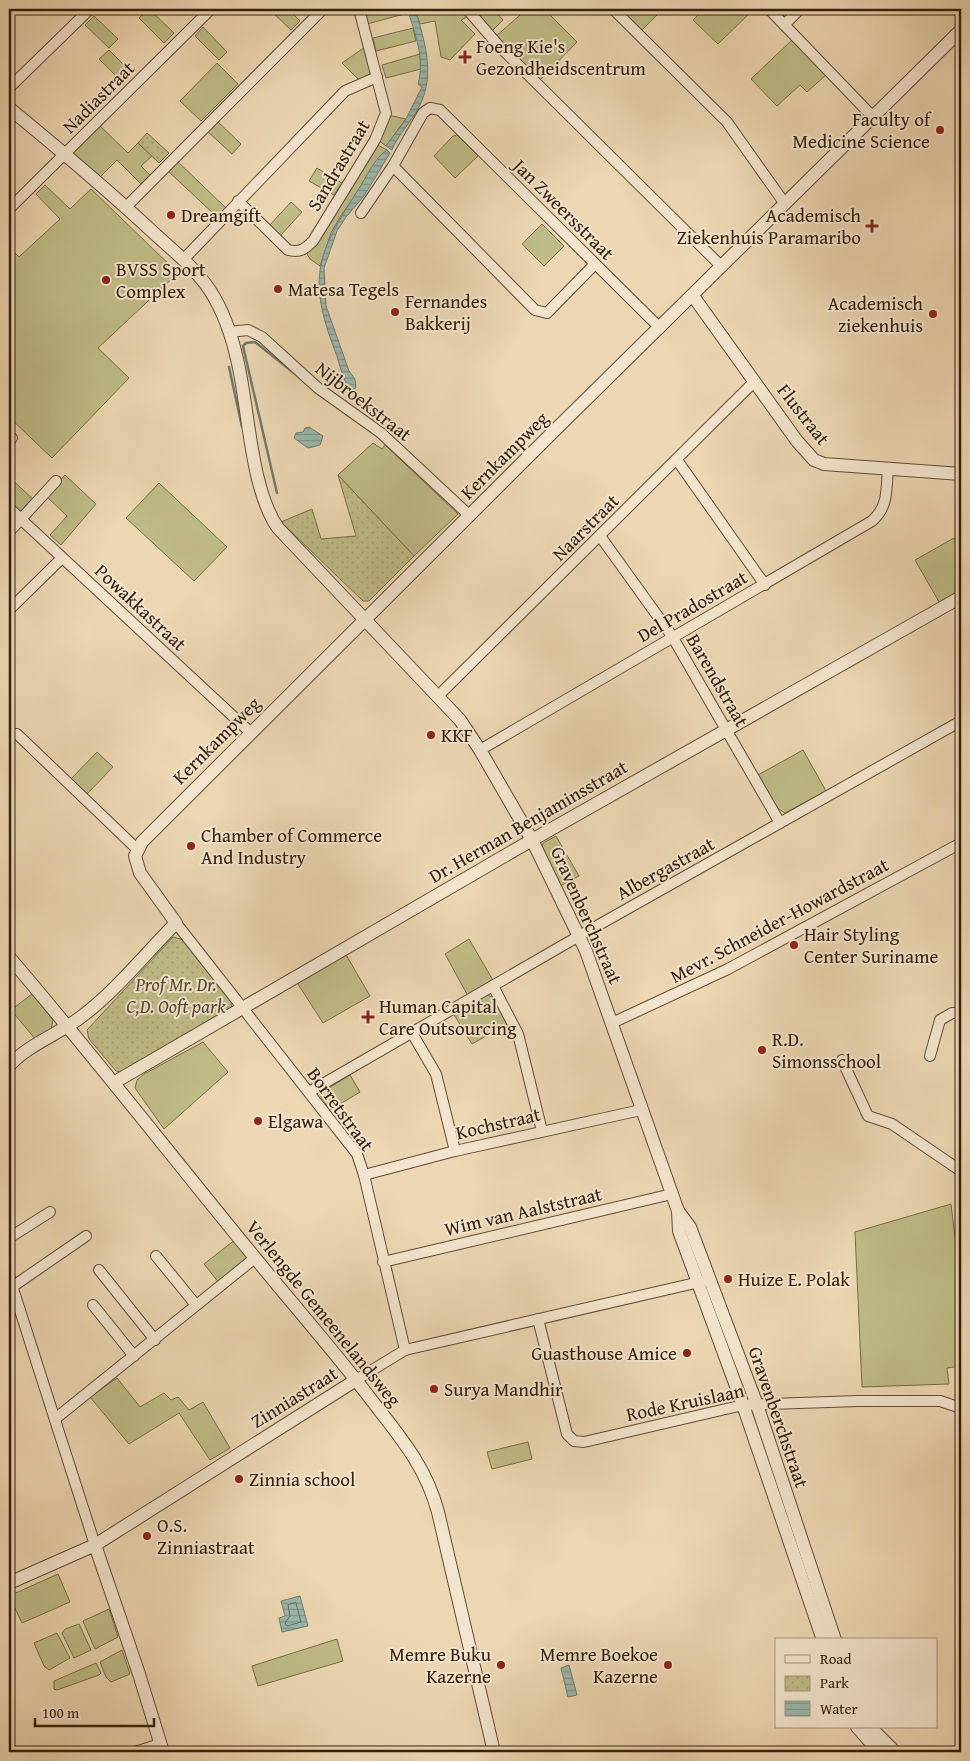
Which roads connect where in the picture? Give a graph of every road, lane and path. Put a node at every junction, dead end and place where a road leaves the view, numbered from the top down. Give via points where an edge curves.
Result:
1 (90, 9) edge
2 (211, 9) edge
3 (323, 9) edge
4 (359, 9) edge
5 (467, 9) edge
6 (613, 9) edge
7 (769, 9) edge
8 (800, 9) edge
9 (784, 25) junction
10 (961, 30) edge
11 (377, 78) junction
12 (9, 88) edge
13 (9, 108) edge
14 (873, 117) junction
15 (65, 154) junction
16 (393, 166) junction
17 (238, 201) junction
18 (785, 204) junction
19 (126, 207) junction
20 (9, 209) edge
21 (361, 213) dead end
22 (183, 260) junction
23 (594, 265) junction
24 (722, 267) junction
25 (694, 296) junction
26 (660, 328) junction
27 (229, 332) junction
28 (755, 381) junction
29 (678, 460) junction
30 (888, 468) junction
31 (961, 474) edge
32 (56, 481) dead end
33 (9, 508) edge
34 (470, 516) junction
35 (20, 519) junction
36 (9, 532) edge
37 (600, 536) junction
38 (62, 558) junction
39 (765, 585) junction
40 (961, 597) edge
41 (9, 610) edge
42 (367, 620) junction
43 (672, 636) junction
44 (438, 696) junction
45 (961, 721) edge
46 (726, 730) junction
47 (250, 732) junction
48 (17, 734) dead end
49 (480, 750) junction
50 (780, 823) junction
51 (532, 840) junction
52 (961, 843) edge
53 (138, 850) junction
54 (176, 923) junction
55 (579, 936) junction
56 (9, 957) edge
57 (493, 986) junction
58 (242, 1008) junction
59 (961, 1013) edge
60 (612, 1024) junction
61 (68, 1026) junction
62 (412, 1033) junction
63 (930, 1056) dead end
64 (842, 1060) dead end
65 (9, 1066) edge
66 (115, 1082) junction
67 (310, 1092) junction
68 (641, 1110) junction
69 (542, 1131) junction
70 (455, 1151) junction
71 (961, 1171) edge
72 (364, 1175) junction
73 (672, 1194) junction
74 (50, 1212) dead end
75 (86, 1236) dead end
76 (9, 1238) edge
77 (156, 1256) dead end
78 (255, 1258) junction
79 (383, 1262) junction
80 (99, 1270) dead end
81 (9, 1276) edge
82 (705, 1281) junction
83 (12, 1293) edge
84 (93, 1305) dead end
85 (196, 1305) junction
86 (538, 1319) junction
87 (155, 1340) junction
88 (405, 1350) junction
89 (134, 1356) junction
90 (356, 1380) junction
91 (743, 1405) junction
92 (757, 1405) junction
93 (961, 1408) edge
94 (55, 1420) junction
95 (95, 1544) junction
96 (9, 1583) edge
97 (822, 1638) edge
98 (834, 1638) edge
99 (857, 1728) edge
100 (871, 1728) edge
101 (161, 1748) edge
102 (135, 1752) edge
103 (494, 1752) edge
104 (879, 1752) edge
105 (895, 1752) edge

1 - 12 street
2 - 15 street, Nadiastraat
3 - 19 street
4 - 11 street, Sandrastraat
5 - 24 street via 498,45
6 - 18 street via 727,122
7 - 9 street
8 - 9 street
9 - 14 street
10 - 14 street, Kernkampweg
11 - 17 street via 345,91
11 - 17 street, Sandrastraat via 386,113 384,121 313,241 304,250 288,250
13 - 15 street, Gravenberchstraat
14 - 18 street, Kernkampweg
15 - 19 street, Gravenberchstraat
15 - 20 street, Nadiastraat
16 - 21 street
16 - 23 street via 535,310 547,312
16 - 23 street, Jan Zweersstraat via 426,110 435,109 446,114
17 - 22 street
18 - 24 street, Kernkampweg
19 - 22 street, Gravenberchstraat
22 - 27 street, Gravenberchstraat via 211,293
23 - 26 street, Jan Zweersstraat
24 - 25 street, Kernkampweg
25 - 26 street, Kernkampweg
25 - 28 street, Flustraat
26 - 34 street, Kernkampweg
27 - 34 street, Nijbroekstraat via 248,330 262,337 318,388 381,433
27 - 42 street, Gravenberchstraat via 238,359 264,504 278,528
28 - 29 street, Naarstraat
28 - 30 street, Flustraat via 814,460 824,464
29 - 37 street, Naarstraat
29 - 39 street
30 - 31 street, Flustraat
30 - 39 street, Del Pradostraat via 882,513
32 - 35 street
33 - 35 street, Powakkastraat
34 - 42 street, Kernkampweg
35 - 36 street
35 - 38 street, Powakkastraat
37 - 43 street, Barendstraat
37 - 44 street, Naarstraat
38 - 41 street
38 - 47 street, Powakkastraat
39 - 43 street, Del Pradostraat
40 - 46 street, Dr. Herman Benjaminsstraat
42 - 44 street, Gravenberchstraat
42 - 47 street, Kernkampweg
43 - 46 street, Barendstraat
43 - 49 street, Del Pradostraat
44 - 49 street, Gravenberchstraat via 460,720
45 - 50 street, Albergastraat
46 - 50 street, Barendstraat
46 - 51 street, Dr. Herman Benjaminsstraat
47 - 53 street, Kernkampweg via 142,842
48 - 53 street
49 - 51 street, Gravenberchstraat
50 - 55 street, Albergastraat
51 - 55 street, Gravenberchstraat
51 - 58 street, Dr. Herman Benjaminsstraat
52 - 60 street, Mevr. Schneider-Howardstraat via 728,969
53 - 54 street via 135,856 140,873
54 - 58 street, Borretstraat
54 - 61 street via 112,990
55 - 57 street, Albergastraat
55 - 60 street, Gravenberchstraat
56 - 61 street, Verlengde Gemeenelandsweg
57 - 62 street, Albergastraat
57 - 69 street via 518,1034
58 - 66 street, Dr. Herman Benjaminsstraat
58 - 67 street, Borretstraat
59 - 63 street via 952,1013 940,1020
60 - 68 street, Gravenberchstraat
61 - 65 street
61 - 66 street, Verlengde Gemeenelandsweg
62 - 67 street, Albergastraat
62 - 70 street via 436,1074
64 - 71 street via 868,1116 892,1124
66 - 78 street, Verlengde Gemeenelandsweg
67 - 72 street, Borretstraat via 356,1154
68 - 69 street, Kochstraat
68 - 73 street, Gravenberchstraat
69 - 70 street, Kochstraat
70 - 72 street, Kochstraat
72 - 79 street, Borretstraat
73 - 79 street, Wim van Aalststraat
73 - 82 street, Gravenberchstraat via 678,1211 679,1230
74 - 76 street
75 - 83 street
77 - 85 street
78 - 85 street
78 - 90 street, Verlengde Gemeenelandsweg
79 - 88 street, Borretstraat
80 - 87 street
81 - 83 street
82 - 86 street, Zinniastraat
82 - 91 street, Gravenberchstraat
82 - 92 street, Gravenberchstraat
83 - 94 street
84 - 89 street
85 - 87 street
86 - 88 street, Zinniastraat
86 - 91 street, Rode Kruislaan via 568,1434 574,1441 584,1442
87 - 89 street
88 - 90 street, Zinniastraat
89 - 94 street
90 - 95 street, Zinniastraat
90 - 103 street, Verlengde Gemeenelandsweg via 412,1453 433,1492
91 - 92 street, Rode Kruislaan
91 - 97 street, Gravenberchstraat
92 - 93 street, Rode Kruislaan via 940,1401
92 - 98 street, Gravenberchstraat
94 - 95 street
95 - 96 street, Zinniastraat
95 - 101 street
99 - 104 street
100 - 105 street
101 - 102 street

